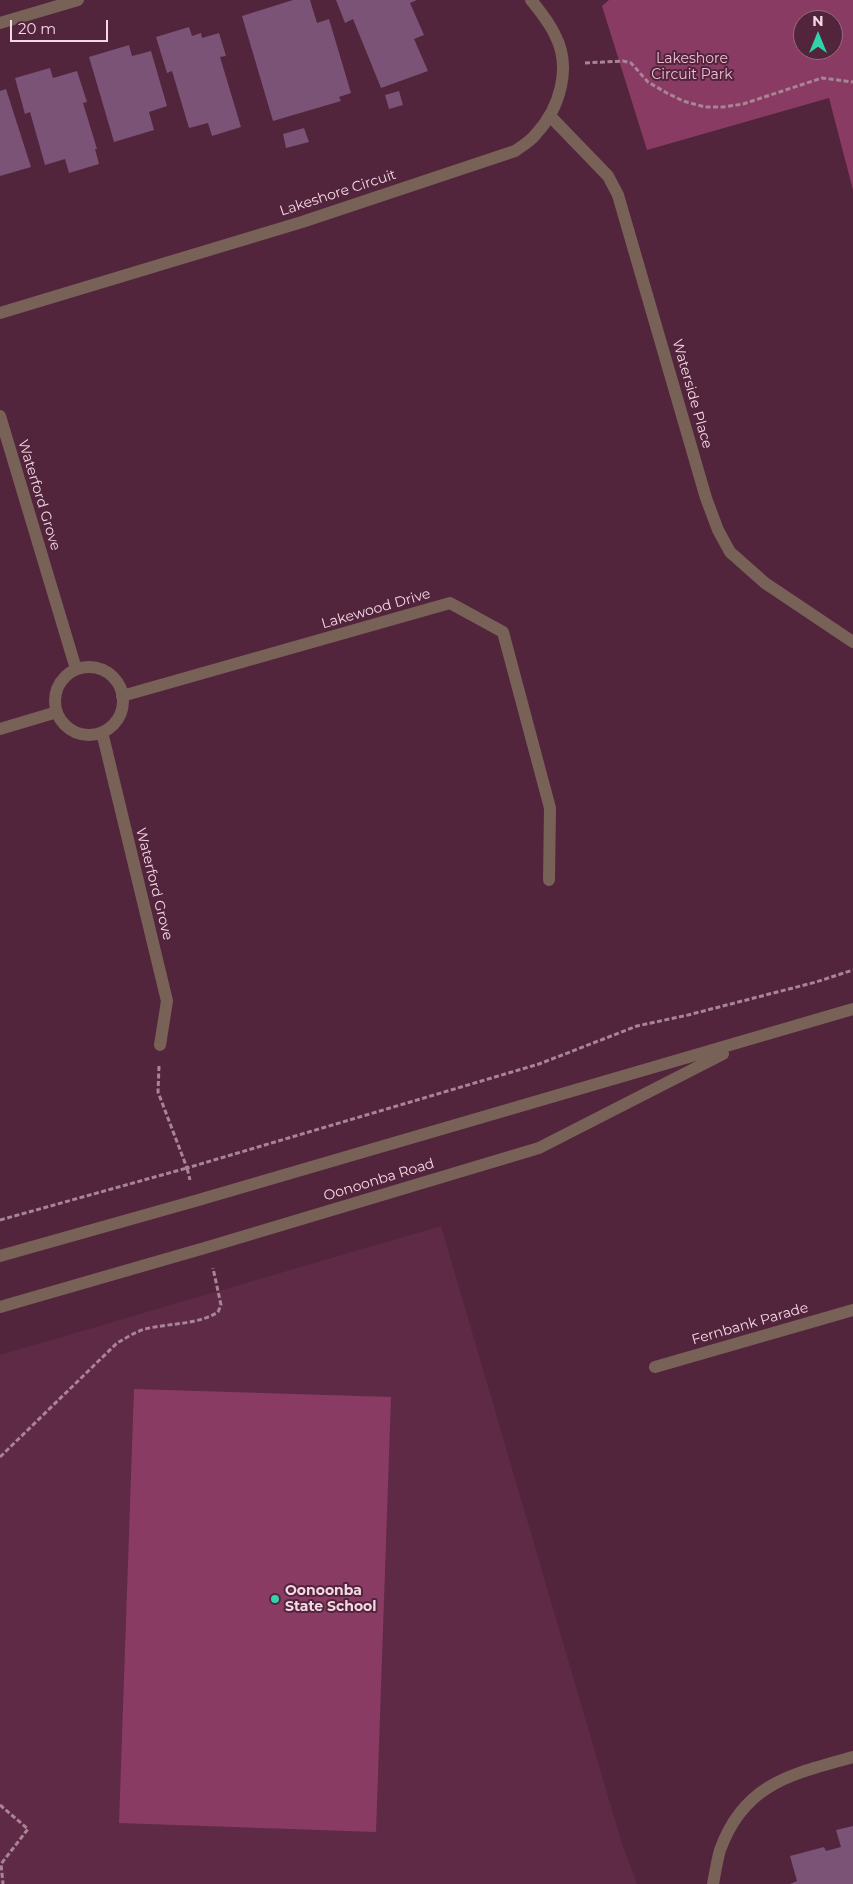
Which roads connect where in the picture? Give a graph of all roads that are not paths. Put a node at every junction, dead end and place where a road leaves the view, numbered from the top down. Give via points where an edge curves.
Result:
1 (78, 0) edge
2 (531, 0) edge
3 (0, 23) edge
4 (550, 116) junction
5 (0, 313) edge
6 (0, 416) edge
7 (853, 642) edge
8 (76, 669) junction
9 (122, 696) junction
10 (57, 712) junction
11 (0, 729) edge
12 (102, 732) junction
13 (549, 880) dead end
14 (853, 1009) edge
15 (750, 1040) junction
16 (160, 1045) road end
17 (0, 1256) edge
18 (0, 1307) edge
19 (853, 1310) edge
20 (655, 1367) dead end
21 (853, 1756) edge
22 (712, 1884) edge

1 - 3 street
2 - 4 street, Lakeshore Circuit via 556,36 563,65 561,92
4 - 5 street, Lakeshore Circuit via 536,135 515,151 302,222
4 - 7 street, Waterside Place via 608,176 618,195 706,498 730,552 764,583
6 - 8 street, Waterford Grove
8 - 9 street via 88,666 112,675
8 - 10 street via 62,679 57,689
9 - 12 street via 120,715 112,726
9 - 13 street, Lakewood Drive via 450,604 503,632 550,808
10 - 11 street
10 - 12 street via 69,728 86,734
12 - 16 street, Waterford Grove via 167,1001
14 - 15 street, Oonoonba Road
15 - 17 street, Oonoonba Road
15 - 18 street, Oonoonba Road via 539,1148
19 - 20 street, Fernbank Parade
21 - 22 street via 798,1772 771,1784 748,1803 731,1826 720,1851

